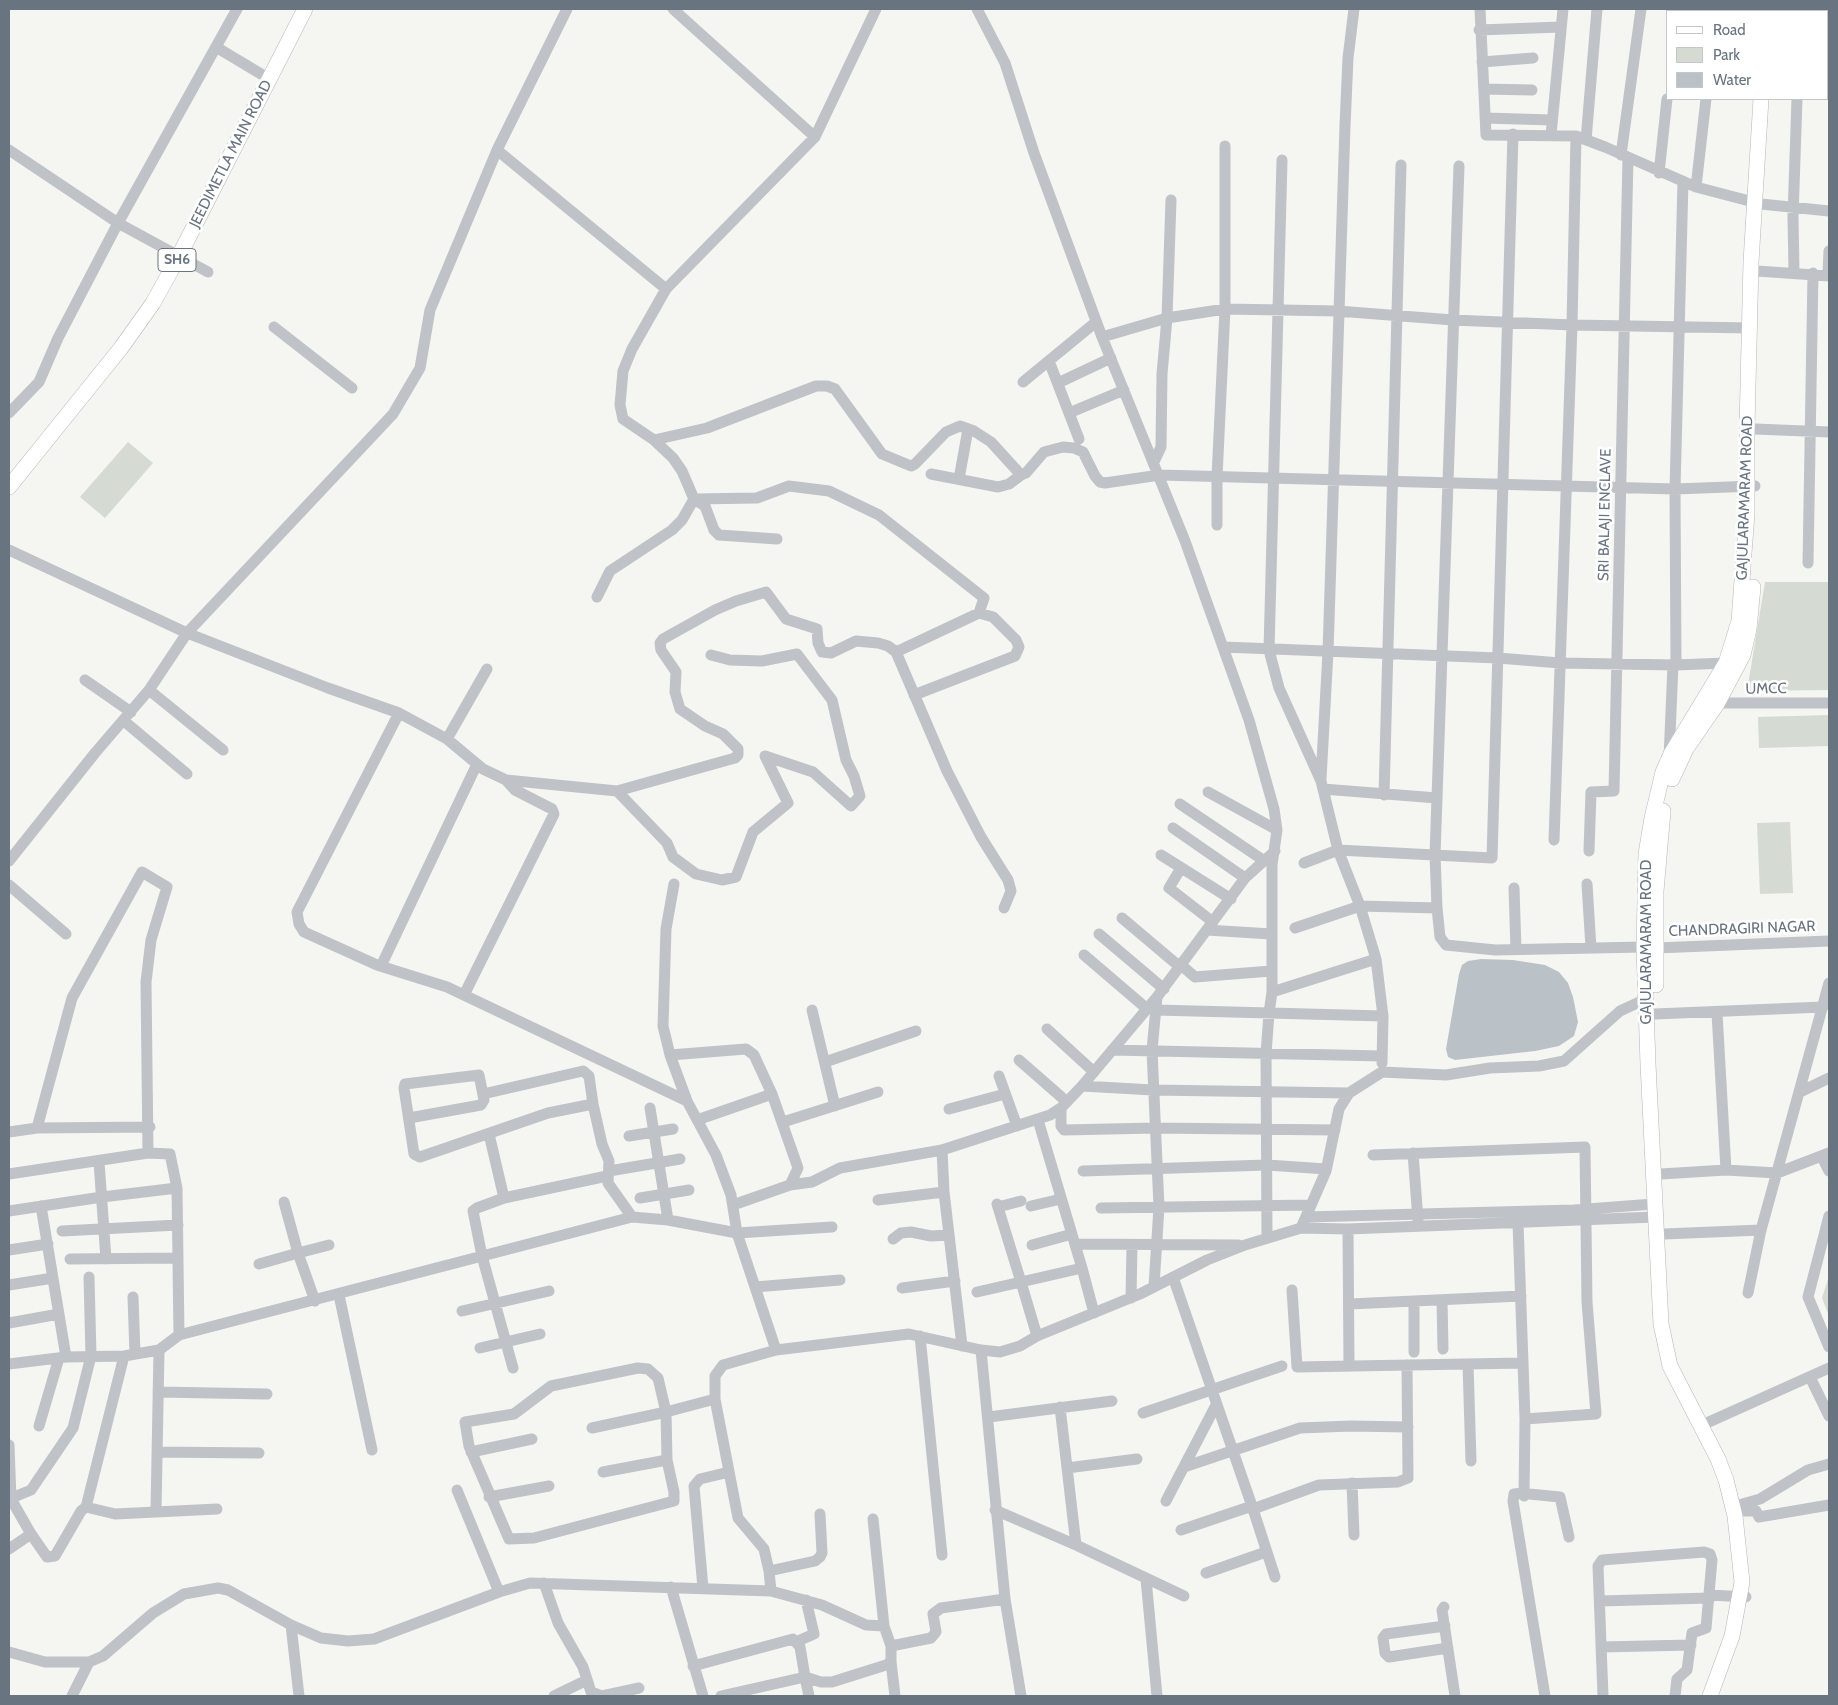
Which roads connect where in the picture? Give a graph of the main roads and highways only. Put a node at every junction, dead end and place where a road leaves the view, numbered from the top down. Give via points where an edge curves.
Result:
1 (295, 9) edge
2 (305, 9) edge
3 (1761, 100) edge
4 (1769, 100) edge
5 (1758, 203) junction
6 (174, 254) junction
7 (9, 471) edge
8 (9, 487) edge
9 (1751, 487) junction
10 (1710, 703) junction
11 (1650, 947) junction
12 (1703, 1425) junction
13 (1743, 1597) junction
14 (1710, 1696) edge
15 (1717, 1696) edge

1 - 6 main road, JEEDIMETLA MAIN ROAD / SH6
2 - 6 main road, JEEDIMETLA MAIN ROAD / SH6
3 - 5 main road, GAJULARAMARAM ROAD
4 - 5 main road, GAJULARAMARAM ROAD
5 - 9 main road, GAJULARAMARAM ROAD via 1755,429
5 - 9 main road, GAJULARAMARAM ROAD via 1751,328
6 - 7 main road, JEEDIMETLA MAIN ROAD / SH6 via 124,331
6 - 8 main road, JEEDIMETLA MAIN ROAD / SH6 via 136,328
9 - 10 main road, GAJULARAMARAM ROAD via 1735,639
9 - 10 main road, GAJULARAMARAM ROAD via 1753,592 1749,629 1743,655
10 - 11 main road, GAJULARAMARAM ROAD via 1666,794
10 - 11 main road, GAJULARAMARAM ROAD via 1669,760 1658,790 1646,854
11 - 12 main road, GAJULARAMARAM ROAD via 1669,1318 1676,1357
11 - 12 main road, GAJULARAMARAM ROAD via 1646,999 1659,1304 1666,1353 1680,1388
12 - 13 main road, GAJULARAMARAM ROAD via 1726,1480 1739,1547
12 - 13 main road, GAJULARAMARAM ROAD via 1747,1507
13 - 14 main road, GAJULARAMARAM ROAD
13 - 15 main road, GAJULARAMARAM ROAD via 1739,1636

